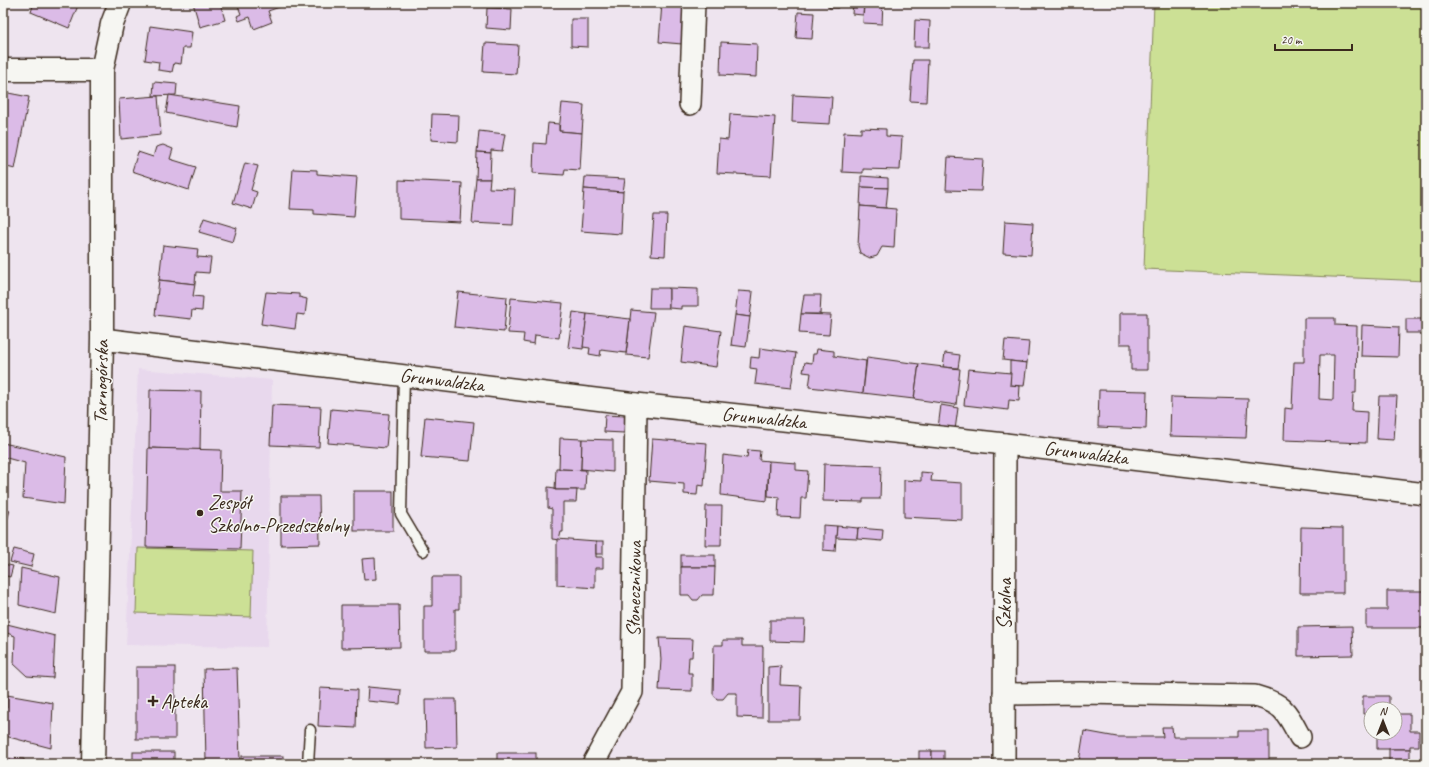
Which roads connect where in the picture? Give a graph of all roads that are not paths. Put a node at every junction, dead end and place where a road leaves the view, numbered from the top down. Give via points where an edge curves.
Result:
1 (120, 3) edge
2 (694, 3) edge
3 (3, 70) edge
4 (102, 70) junction
5 (690, 104) dead end
6 (102, 339) junction
7 (404, 375) junction
8 (636, 404) junction
9 (1005, 444) junction
10 (1426, 494) edge
11 (423, 552) dead end
12 (1004, 694) junction
13 (310, 730) dead end
14 (1300, 737) dead end
15 (93, 764) edge
16 (308, 764) edge
17 (593, 764) edge
18 (1004, 764) edge

1 - 4 street, Tarnogórska via 112,24
2 - 5 street
3 - 4 street
4 - 6 street, Tarnogórska
6 - 7 street, Grunwaldzka
6 - 15 street, Tarnogórska
7 - 8 street, Grunwaldzka
7 - 11 lane via 401,514
8 - 9 street, Grunwaldzka
8 - 17 street, Słonecznikowa via 632,692
9 - 10 street, Grunwaldzka
9 - 12 street, Szkolna
12 - 14 street via 1255,696 1269,700 1286,711
12 - 18 street, Szkolna
13 - 16 lane

